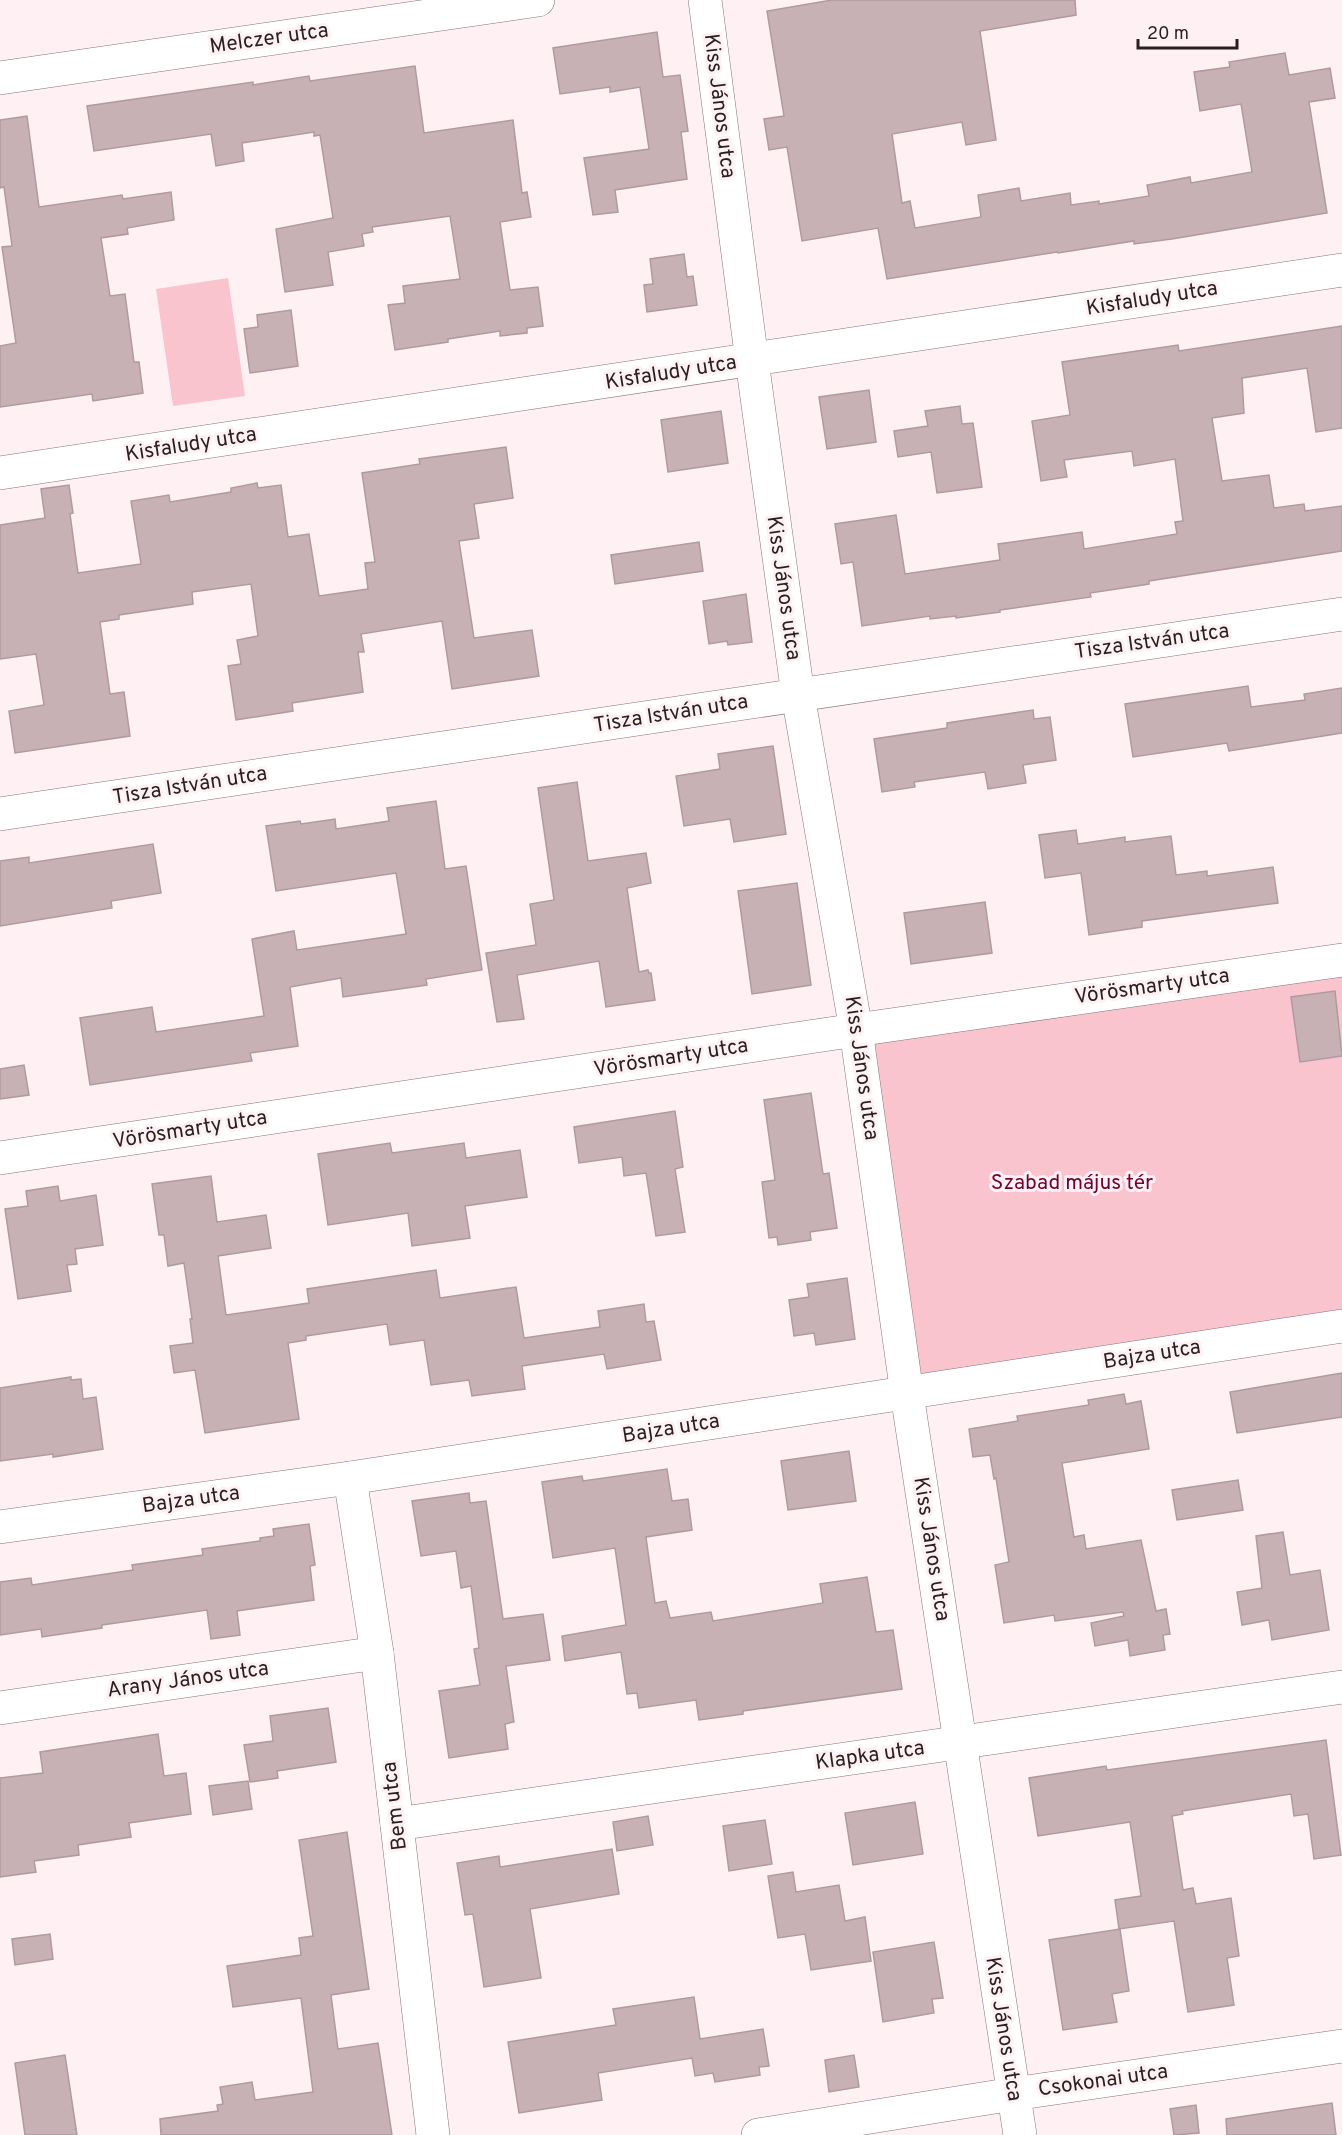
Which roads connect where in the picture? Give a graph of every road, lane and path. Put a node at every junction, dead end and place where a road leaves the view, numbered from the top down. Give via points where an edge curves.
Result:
1 (538, 0) edge
2 (705, 0) edge
3 (0, 78) edge
4 (1342, 270) edge
5 (752, 361) junction
6 (0, 473) edge
7 (1342, 614) edge
8 (798, 695) junction
9 (0, 814) edge
10 (1342, 960) edge
11 (856, 1030) junction
12 (0, 1158) edge
13 (1342, 1326) edge
14 (907, 1394) junction
15 (350, 1478) junction
16 (0, 1527) edge
17 (377, 1653) junction
18 (1342, 1687) edge
19 (0, 1708) edge
20 (960, 1742) junction
21 (397, 1824) junction
22 (1342, 2046) edge
23 (1013, 2094) junction
24 (433, 2135) edge
25 (758, 2135) edge
26 (1020, 2135) edge

1 - 3 street, Melczer utca
2 - 5 street, Kiss János utca
4 - 5 street, Kisfaludy utca
5 - 6 street, Kisfaludy utca
5 - 8 street, Kiss János utca
7 - 8 street, Tisza István utca
8 - 9 street, Tisza István utca
8 - 11 street, Kiss János utca
10 - 11 street, Vörösmarty utca
11 - 12 street, Vörösmarty utca
11 - 14 street, Kiss János utca
13 - 14 street, Bajza utca
14 - 15 street, Bajza utca
14 - 20 street, Kiss János utca
15 - 16 street, Bajza utca
15 - 17 street, Bem utca
17 - 19 street, Arany János utca
17 - 21 street, Bem utca
18 - 20 street, Klapka utca
20 - 21 street, Klapka utca
20 - 23 street, Kiss János utca
21 - 24 street, Bem utca
22 - 23 street, Csokonai utca
23 - 25 street, Csokonai utca
23 - 26 street, Kiss János utca

